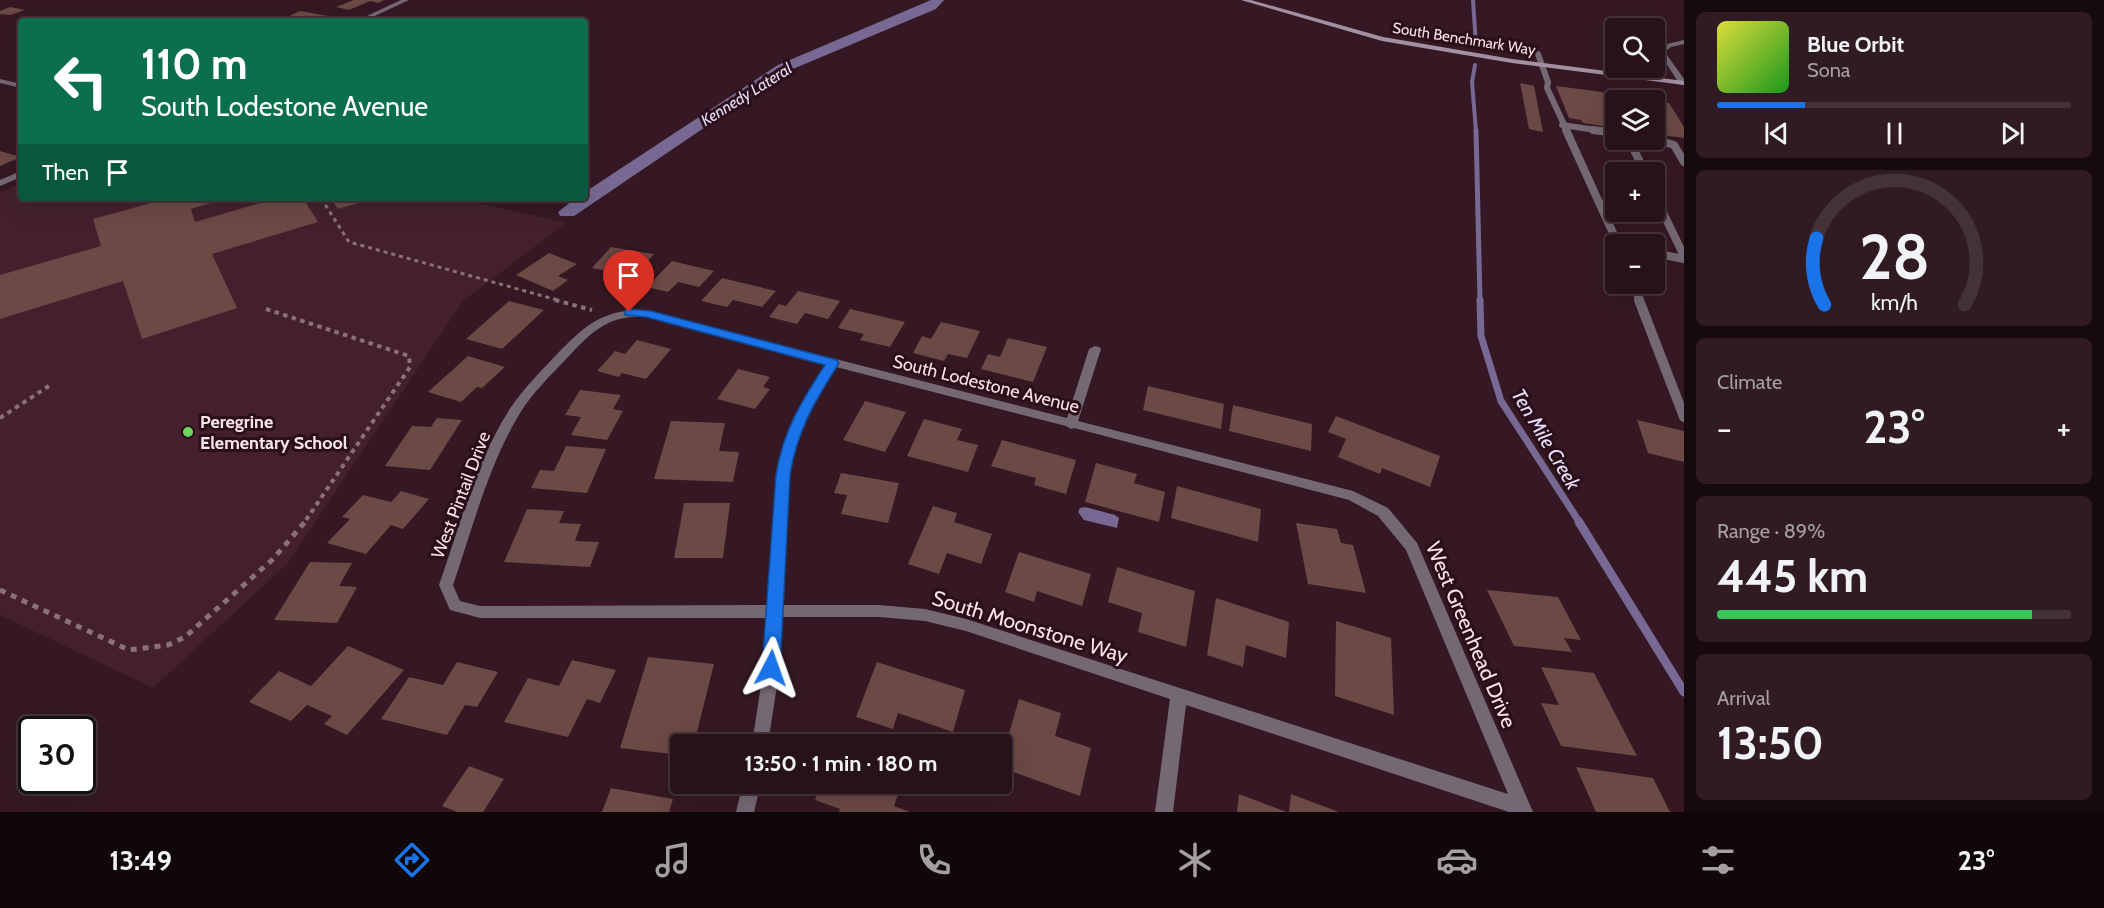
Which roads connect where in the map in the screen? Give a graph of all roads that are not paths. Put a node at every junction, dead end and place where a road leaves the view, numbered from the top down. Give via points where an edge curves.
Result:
1 (406, 0) edge
2 (1244, 0) edge
3 (366, 18) edge
4 (1684, 42) edge
5 (1538, 54) dead end
6 (1542, 65) junction
7 (0, 81) edge
8 (1684, 84) edge
9 (18, 85) edge
10 (1562, 125) junction
11 (1605, 131) edge
12 (1665, 142) edge
13 (1684, 162) edge
14 (18, 175) edge
15 (0, 183) edge
16 (1665, 217) edge
17 (1613, 234) edge
18 (1665, 254) edge
19 (1684, 257) edge
20 (1637, 294) edge
21 (610, 315) joint
22 (1095, 349) dead end
23 (833, 363) junction
24 (1684, 417) edge
25 (1071, 424) junction
26 (1353, 496) joint
27 (446, 585) joint
28 (775, 612) junction
29 (1179, 696) junction
30 (762, 734) edge
31 (749, 794) edge
32 (1523, 810) edge
33 (745, 812) edge
34 (1164, 812) edge

1 - 3 street
2 - 6 street, South Benchmark Way via 1382,39
4 - 8 street via 1664,50
5 - 6 lane
6 - 8 street, South Benchmark Way
6 - 10 lane
7 - 9 street
10 - 11 lane
10 - 17 lane
12 - 13 lane via 1674,145
14 - 15 street
16 - 19 lane
18 - 19 lane
20 - 24 lane
21 - 23 street, South Lodestone Avenue via 647,314
21 - 27 street, West Pintail Drive via 594,323 515,412 494,450
22 - 25 street
23 - 25 street, South Lodestone Avenue
23 - 28 street via 803,409 787,449
25 - 26 street, South Lodestone Avenue
26 - 32 street, West Greenhead Drive via 1383,512 1412,547
27 - 28 street, South Moonstone Way via 455,606 480,612
28 - 29 street, South Moonstone Way via 879,611 925,615
28 - 30 street
29 - 32 street, South Moonstone Way
29 - 34 street
31 - 33 street

